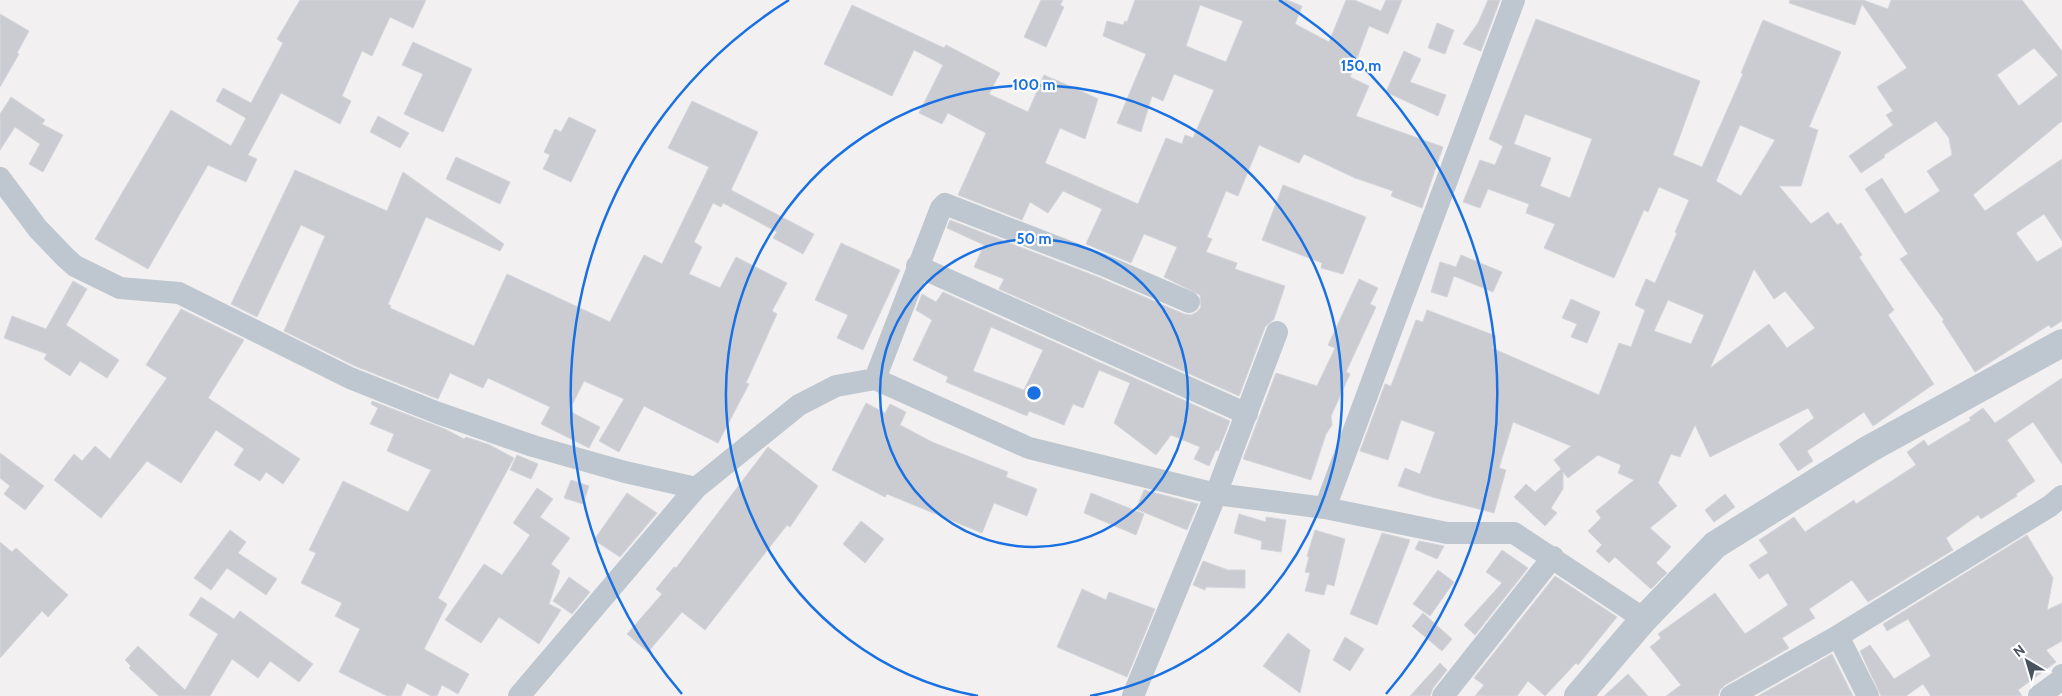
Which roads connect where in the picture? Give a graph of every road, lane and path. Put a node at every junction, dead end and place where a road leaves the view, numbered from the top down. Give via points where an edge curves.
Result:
1 (1514, 0) edge
2 (0, 178) edge
3 (917, 266) junction
4 (1189, 302) dead end
5 (1277, 332) dead end
6 (2062, 343) edge
7 (875, 379) junction
8 (1247, 414) junction
9 (696, 488) junction
10 (1216, 494) junction
11 (2062, 496) edge
12 (1325, 508) junction
13 (1553, 557) junction
14 (1644, 619) junction
15 (1838, 636) junction
16 (2062, 675) edge
17 (519, 696) edge
18 (1133, 696) edge
19 (1443, 696) edge
20 (1578, 696) edge
21 (1731, 696) edge
22 (1868, 696) edge
23 (2039, 696) edge

1 - 12 street
2 - 9 street via 38,229 65,257 75,266 120,288 179,293 350,378 438,413 533,446
3 - 4 street via 945,204
3 - 7 street
3 - 8 street
5 - 8 street
6 - 14 street via 1869,449 1715,545
7 - 9 street via 836,386 799,404
7 - 10 street via 1030,448
8 - 10 street
9 - 17 street
10 - 12 street
10 - 18 street
11 - 15 street
12 - 13 street via 1447,533 1514,533
13 - 14 street
13 - 19 street
14 - 20 street
15 - 21 street
15 - 22 street
16 - 23 street

